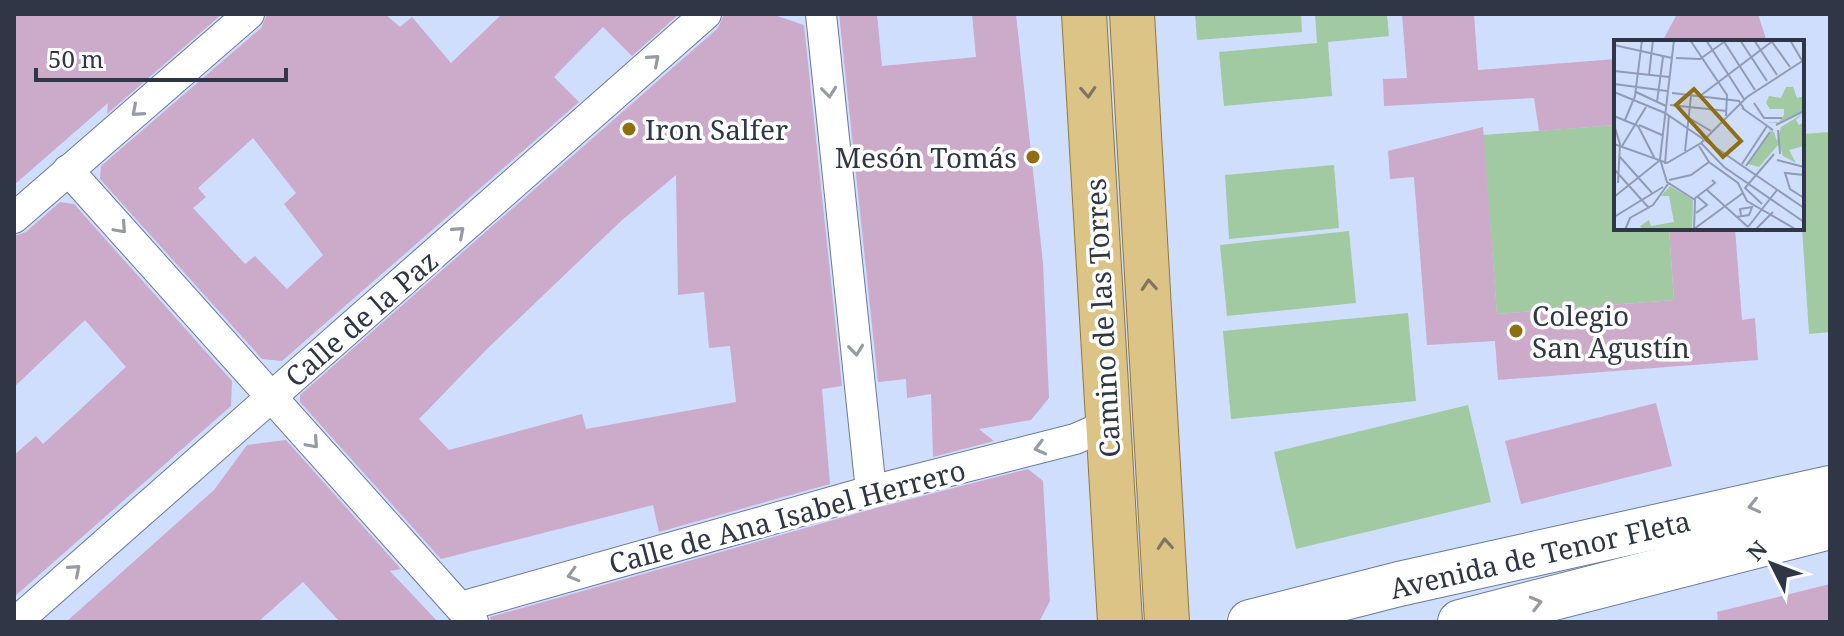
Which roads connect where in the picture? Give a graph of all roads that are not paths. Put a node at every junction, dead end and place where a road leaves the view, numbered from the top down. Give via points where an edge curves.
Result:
1 (706, 14) edge
2 (821, 14) edge
3 (1084, 14) edge
4 (1132, 14) edge
5 (242, 17) edge
6 (68, 170) junction
7 (14, 218) edge
8 (272, 397) junction
9 (1108, 416) junction
10 (1830, 488) edge
11 (871, 491) junction
12 (1830, 527) edge
13 (467, 615) edge
14 (16, 622) edge
15 (1120, 622) edge
16 (1167, 622) edge
17 (1250, 622) edge
18 (1460, 622) edge

8 -> 1 street, Calle de la Paz
2 -> 11 street
3 -> 9 main road, Camino de las Torres
16 -> 4 main road, Camino de las Torres
5 -> 6 street
6 - 7 street
6 -> 8 street
8 -> 13 street
14 -> 8 street, Calle de la Paz
9 -> 11 street, Calle de Ana Isabel Herrero via 1096,430 1075,439
9 - 15 main road, Camino de las Torres
10 -> 17 main road, Avenida de Tenor Fleta
11 -> 13 street, Calle de Ana Isabel Herrero
18 -> 12 main road, Avenida de Tenor Fleta

